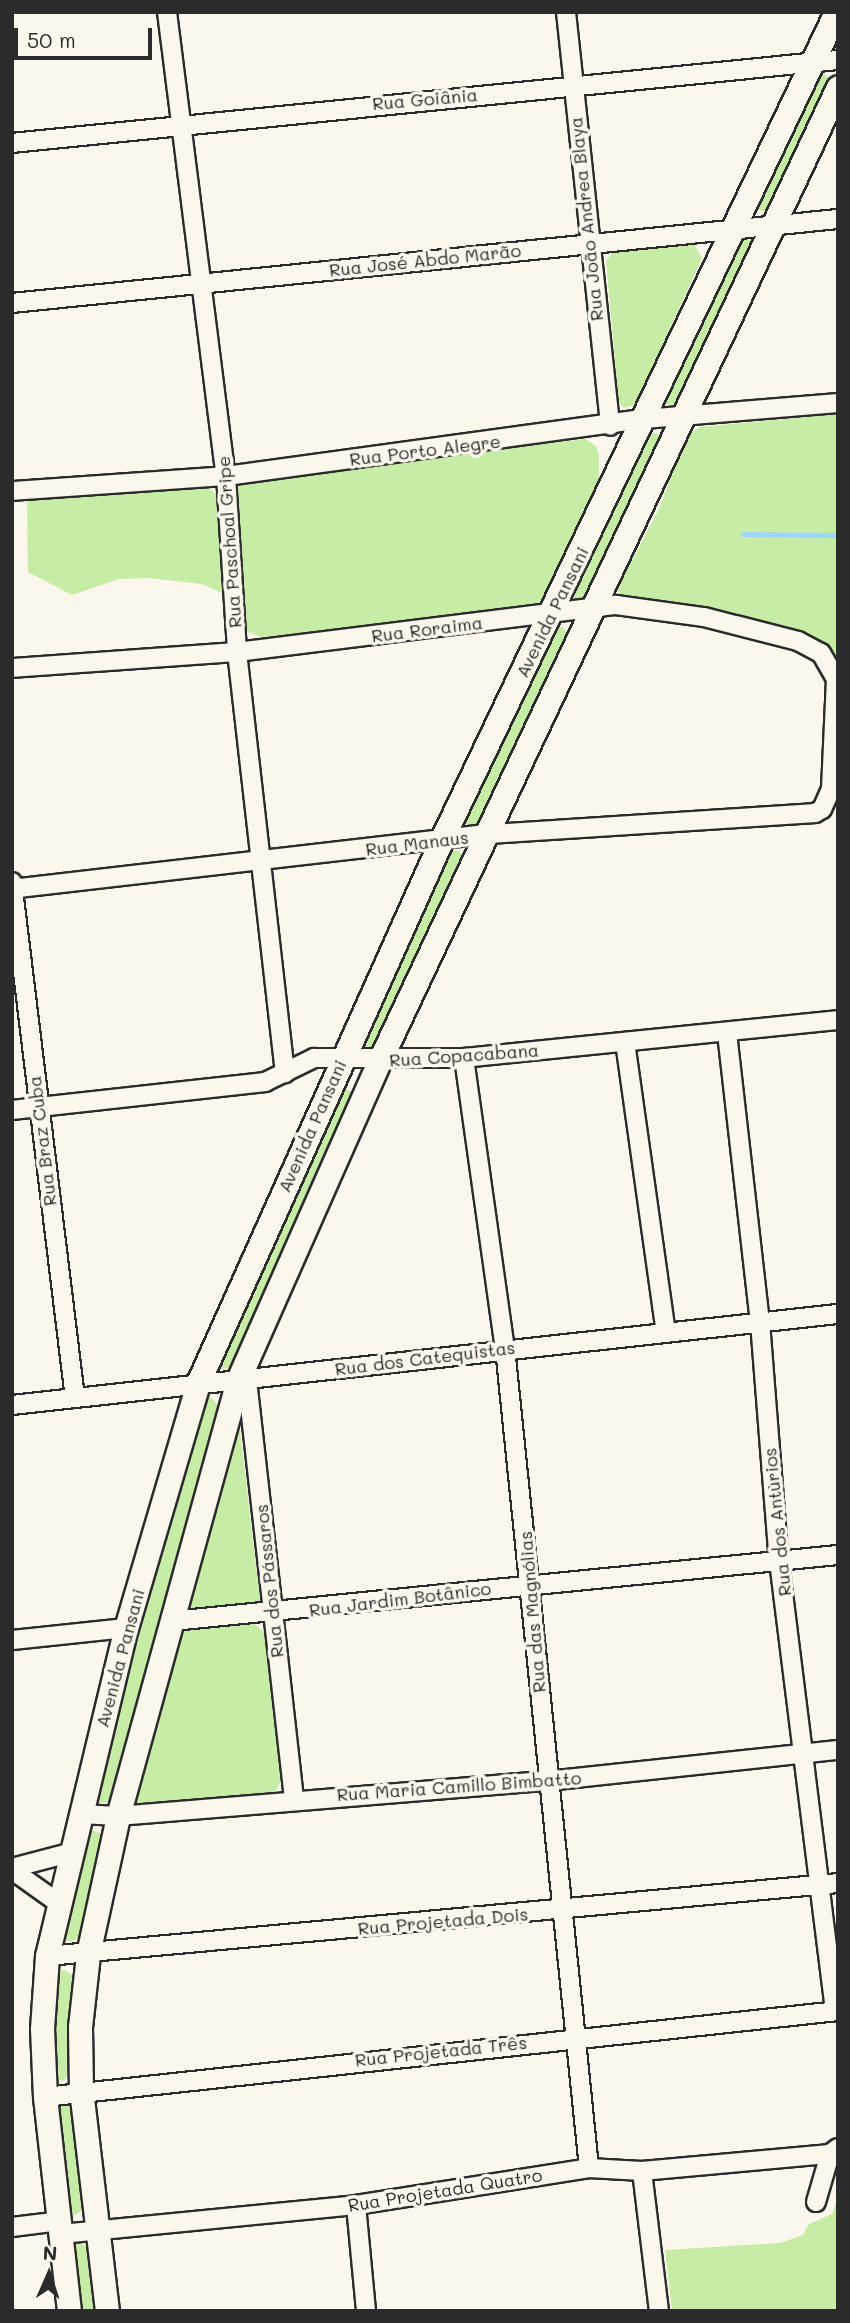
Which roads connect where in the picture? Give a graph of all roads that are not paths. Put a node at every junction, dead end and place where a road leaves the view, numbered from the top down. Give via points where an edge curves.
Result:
1 (167, 12) edge
2 (566, 12) edge
3 (836, 12) edge
4 (838, 60) edge
5 (810, 64) junction
6 (572, 85) junction
7 (838, 87) edge
8 (183, 122) junction
9 (12, 143) edge
10 (838, 219) edge
11 (770, 225) junction
12 (734, 229) junction
13 (587, 243) junction
14 (200, 283) junction
15 (12, 303) edge
16 (838, 403) edge
17 (686, 416) junction
18 (643, 419) junction
19 (610, 426) junction
20 (226, 476) junction
21 (12, 491) edge
22 (593, 608) junction
23 (552, 614) junction
24 (237, 652) junction
25 (12, 668) edge
26 (822, 809) joint
27 (486, 834) junction
28 (440, 841) junction
29 (261, 862) junction
30 (12, 883) edge
31 (13, 889) edge
32 (838, 1020) edge
33 (727, 1033) junction
34 (625, 1042) junction
35 (344, 1055) junction
36 (464, 1058) junction
37 (380, 1060) junction
38 (285, 1073) junction
39 (38, 1107) junction
40 (12, 1110) edge
41 (838, 1314) edge
42 (760, 1322) junction
43 (666, 1332) junction
44 (505, 1348) junction
45 (243, 1374) junction
46 (198, 1383) junction
47 (75, 1398) junction
48 (12, 1405) edge
49 (838, 1555) edge
50 (779, 1561) junction
51 (531, 1583) junction
52 (272, 1614) junction
53 (172, 1621) junction
54 (126, 1628) junction
55 (12, 1640) edge
56 (838, 1750) edge
57 (806, 1754) junction
58 (547, 1780) junction
59 (294, 1798) junction
60 (80, 1814) junction
61 (118, 1816) junction
62 (69, 1853) junction
63 (12, 1869) edge
64 (838, 1883) edge
65 (818, 1885) junction
66 (57, 1902) junction
67 (562, 1910) junction
68 (88, 1954) junction
69 (47, 1956) junction
70 (836, 2011) edge
71 (577, 2036) junction
72 (81, 2091) junction
73 (45, 2097) junction
74 (834, 2151) edge
75 (589, 2168) junction
76 (642, 2171) junction
77 (816, 2202) dead end
78 (356, 2204) junction
79 (12, 2227) edge
80 (61, 2227) junction
81 (96, 2229) junction
82 (69, 2311) edge
83 (107, 2311) edge
84 (366, 2311) edge
85 (659, 2311) edge

1 - 8 street, Rua Paschoal Gripe
2 - 6 street, Rua João Andrea Blaya
3 - 5 main road, Avenida Pansani
4 - 5 street, Rua Goiânia
5 - 6 street, Rua Goiânia
5 - 12 main road, Avenida Pansani
6 - 8 street, Rua Goiânia
6 - 13 street, Rua João Andrea Blaya
7 - 11 main road, Avenida Pansani
8 - 9 street, Rua Goiânia
8 - 14 street, Rua Paschoal Gripe
10 - 11 street, Rua José Abdo Marão
11 - 12 street, Rua José Abdo Marão
11 - 17 main road, Avenida Pansani
12 - 13 street, Rua José Abdo Marão
12 - 18 main road, Avenida Pansani
13 - 14 street, Rua José Abdo Marão
13 - 19 street, Rua João Andrea Blaya
14 - 15 street, Rua José Abdo Marão
14 - 20 street, Rua Paschoal Gripe
16 - 17 street, Rua Porto Alegre
17 - 18 street, Rua Porto Alegre
17 - 22 main road, Avenida Pansani
18 - 19 street, Rua Porto Alegre
18 - 23 main road, Avenida Pansani
19 - 20 street, Rua Porto Alegre
20 - 21 street, Rua Porto Alegre
20 - 24 street, Rua Paschoal Gripe
22 - 23 street, Rua Roraima
22 - 26 street, Rua Roraima via 616,605 704,617 798,641 821,653 836,679 831,789
22 - 27 main road, Avenida Pansani
23 - 24 street, Rua Roraima
23 - 28 main road, Avenida Pansani
24 - 25 street, Rua Roraima
24 - 29 street, Rua Paschoal Gripe
26 - 27 street, Rua Manaus via 805,815
27 - 28 street, Rua Manaus
27 - 37 main road, Avenida Pansani
28 - 29 street, Rua Manaus
28 - 35 main road, Avenida Pansani
29 - 31 street, Rua Manaus
29 - 38 street, Rua Paschoal Gripe
30 - 31 street, Rua Braz Cuba
31 - 39 street, Rua Braz Cuba
32 - 33 street, Rua Copacabana
33 - 34 street, Rua Copacabana
33 - 42 street, Rua dos Antùrios
34 - 36 street, Rua Copacabana
34 - 43 street
35 - 37 street, Rua Copacabana
35 - 38 street, Rua Copacabana via 314,1058
35 - 46 main road, Avenida Pansani
36 - 37 street, Rua Copacabana
36 - 44 street, Rua das Magnólias
37 - 45 main road, Avenida Pansani
38 - 39 street, Rua Copacabana via 265,1082
39 - 40 street, Rua Copacabana
39 - 47 street, Rua Braz Cuba
41 - 42 street, Rua dos Catequistas
42 - 43 street, Rua dos Catequistas
42 - 50 street, Rua dos Antùrios
43 - 44 street, Rua dos Catequistas
44 - 45 street, Rua dos Catequistas
44 - 51 street, Rua das Magnólias
45 - 46 street, Rua dos Catequistas
45 - 52 street, Rua dos Pássaros
45 - 53 main road, Avenida Pansani
46 - 47 street, Rua dos Catequistas
46 - 54 main road, Avenida Pansani
47 - 48 street, Rua dos Catequistas
49 - 50 street, Rua Jardim Botânico
50 - 51 street, Rua Jardim Botânico
50 - 57 street, Rua dos Antùrios
51 - 52 street, Rua Jardim Botânico
51 - 58 street, Rua das Magnólias
52 - 53 street, Rua Jardim Botânico
52 - 59 street, Rua dos Pássaros
53 - 61 main road, Avenida Pansani
54 - 55 street
54 - 60 main road, Avenida Pansani
56 - 57 street, Rua Maria Camillo Bimbatto
57 - 58 street, Rua Maria Camillo Bimbatto
57 - 65 street, Rua dos Antùrios
58 - 59 street, Rua Maria Camillo Bimbatto
58 - 67 street, Rua das Magnólias
59 - 61 street, Rua Maria Camillo Bimbatto
60 - 61 street, Rua Maria Camillo Bimbatto
60 - 62 main road, Avenida Pansani
61 - 68 main road, Avenida Pansani
62 - 63 street
62 - 66 main road, Avenida Pansani
63 - 66 street
64 - 65 street, Rua Projetada Dois
65 - 67 street, Rua Projetada Dois
65 - 70 street, Rua dos Antùrios
66 - 69 main road, Avenida Pansani
67 - 68 street, Rua Projetada Dois
67 - 71 street, Rua das Magnólias
68 - 69 street, Rua Projetada Dois
68 - 72 main road, Avenida Pansani via 80,2027
69 - 73 main road, Avenida Pansani via 42,2029
70 - 71 street, Rua Projetada Três
71 - 72 street, Rua Projetada Três
71 - 75 street, Rua das Magnólias
72 - 73 street, Rua Projetada Três
72 - 81 main road, Avenida Pansani
73 - 80 main road, Avenida Pansani
74 - 76 street, Rua Projetada Quatro
74 - 77 street
75 - 76 street, Rua Projetada Quatro
75 - 78 street, Rua Projetada Quatro
76 - 85 street
78 - 81 street, Rua Projetada Quatro
78 - 84 street
79 - 80 street, Rua Projetada Quatro
80 - 81 street, Rua Projetada Quatro
80 - 82 main road, Avenida Pansani
81 - 83 main road, Avenida Pansani

